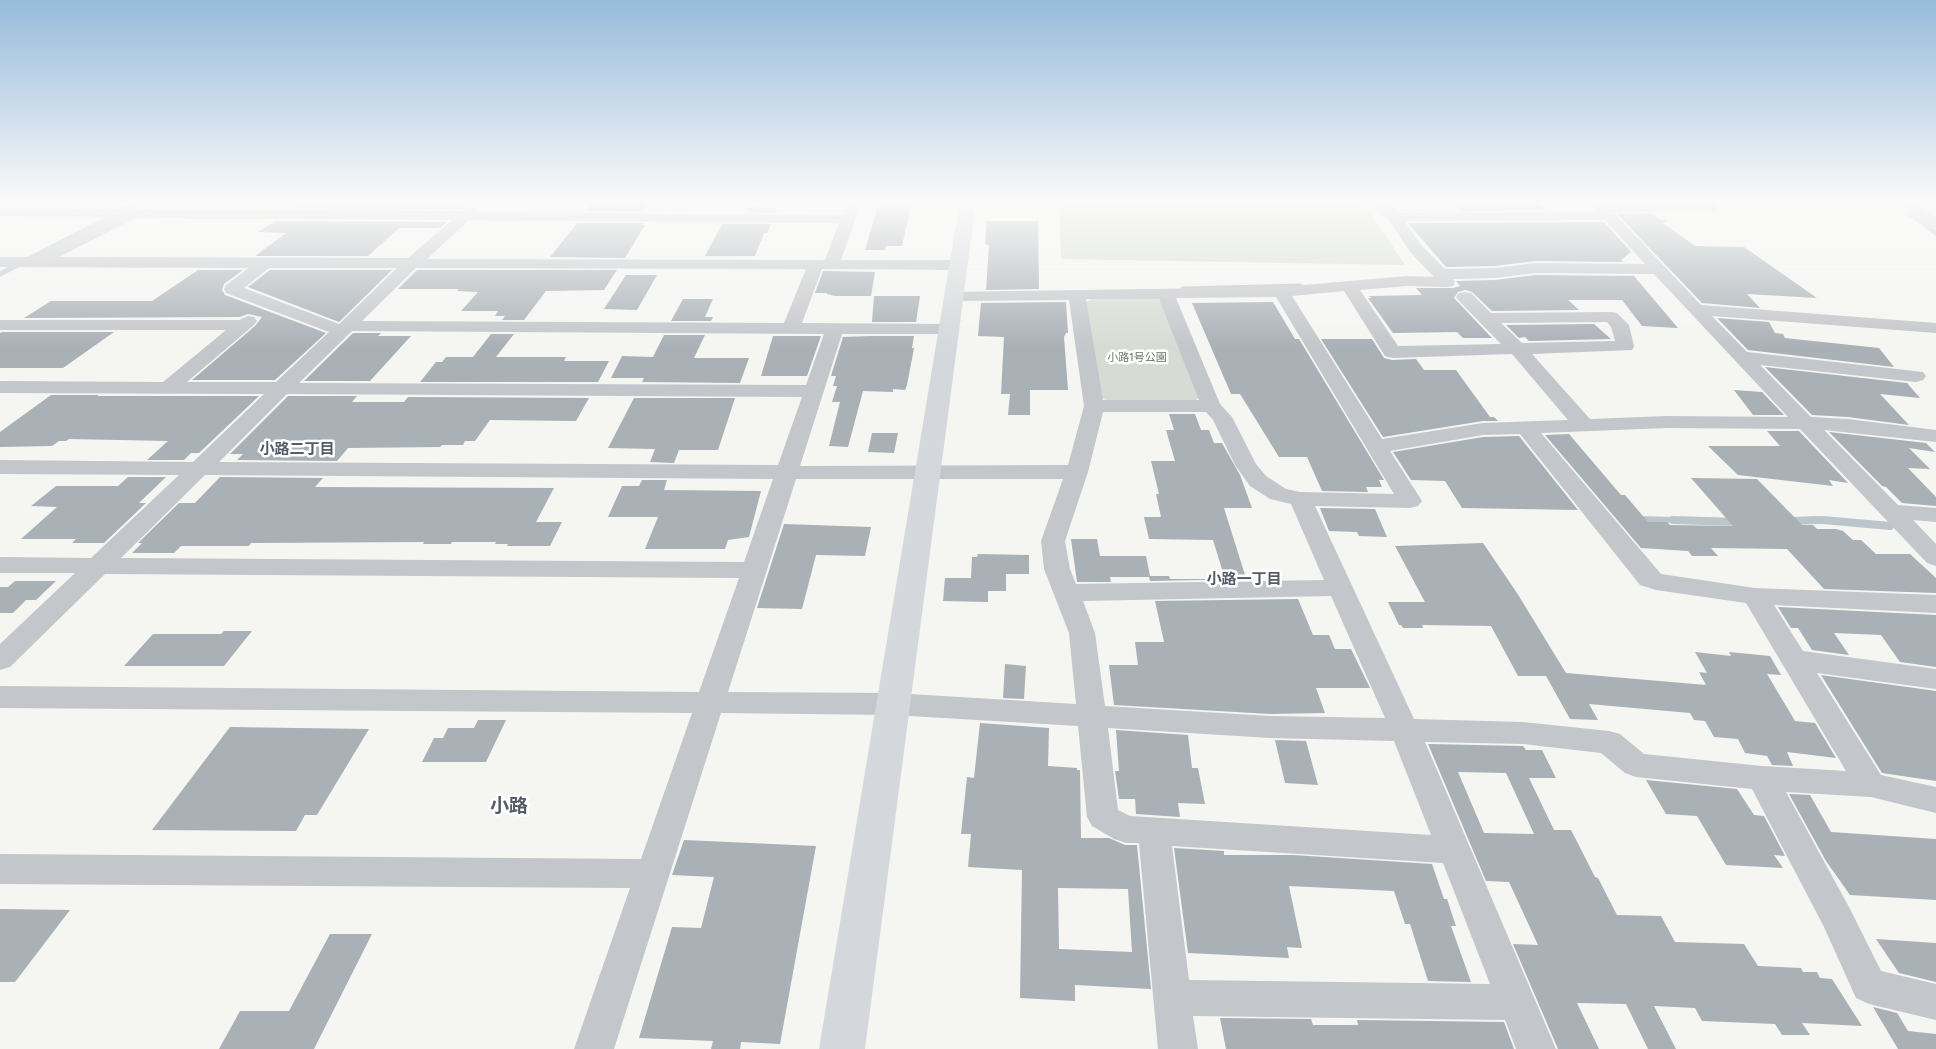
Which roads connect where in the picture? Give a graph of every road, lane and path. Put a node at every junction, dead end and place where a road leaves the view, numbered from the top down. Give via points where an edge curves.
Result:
1 (55, 250) edge
2 (427, 250) edge
3 (833, 250) edge
4 (961, 250) edge
5 (1417, 250) edge
6 (1640, 250) edge
7 (7, 262) edge
8 (35, 262) junction
9 (265, 263) junction
10 (411, 264) junction
11 (959, 265) junction
12 (824, 266) junction
13 (1658, 270) junction
14 (1441, 274) junction
15 (0, 280) edge
16 (1350, 287) junction
17 (1281, 292) junction
18 (1166, 294) junction
19 (954, 296) junction
20 (1077, 296) junction
21 (1465, 297) dead end
22 (269, 304) junction
23 (1696, 310) junction
24 (1486, 318) junction
25 (0, 325) edge
26 (243, 326) junction
27 (344, 328) junction
28 (791, 328) junction
29 (835, 328) junction
30 (1936, 328) edge
31 (949, 329) junction
32 (1517, 349) junction
33 (1742, 357) junction
34 (1916, 376) dead end
35 (0, 386) edge
36 (169, 387) junction
37 (283, 388) junction
38 (814, 391) junction
39 (1094, 406) junction
40 (1211, 406) junction
41 (1806, 423) junction
42 (1583, 424) junction
43 (1526, 428) junction
44 (1936, 436) edge
45 (1378, 446) junction
46 (0, 467) edge
47 (198, 468) junction
48 (788, 472) junction
49 (1077, 472) junction
50 (928, 473) junction
51 (1300, 499) junction
52 (1892, 512) junction
53 (1936, 515) edge
54 (1936, 558) edge
55 (0, 565) edge
56 (97, 566) junction
57 (756, 570) junction
58 (1340, 588) junction
59 (1066, 593) junction
60 (1755, 596) junction
61 (1936, 604) edge
62 (0, 660) edge
63 (1794, 660) junction
64 (1936, 679) edge
65 (0, 697) edge
66 (709, 702) junction
67 (893, 704) junction
68 (1091, 717) junction
69 (1405, 731) junction
70 (1762, 778) junction
71 (1871, 786) junction
72 (1936, 800) edge
73 (1154, 831) junction
74 (1455, 850) junction
75 (0, 868) edge
76 (652, 874) junction
77 (1172, 998) junction
78 (1517, 1002) junction
79 (1936, 1002) edge
80 (594, 1049) edge
81 (842, 1049) edge
82 (1178, 1049) edge
83 (1536, 1049) edge

1 - 8 street
2 - 10 street
3 - 12 street
4 - 11 street
5 - 14 street
6 - 13 street
7 - 8 street
8 - 9 street
8 - 15 street
9 - 10 street
9 - 22 street via 232,289
10 - 12 street
10 - 27 street
11 - 12 street
11 - 19 street
12 - 28 street
13 - 14 street via 1535,268
13 - 23 street
14 - 16 street via 1447,282 1407,281
16 - 17 street
16 - 32 street via 1392,352
17 - 18 street
17 - 45 street
18 - 20 street
18 - 40 street
19 - 20 street
19 - 31 street
20 - 39 street
21 - 24 street
22 - 26 street
22 - 27 street
23 - 30 street
23 - 33 street
24 - 32 street
24 - 32 street via 1610,316 1620,325 1625,346
25 - 26 street
26 - 36 street
27 - 28 street
27 - 37 street
28 - 29 street
29 - 31 street
29 - 38 street
31 - 50 street
32 - 42 street
33 - 34 street
33 - 41 street
35 - 36 street
36 - 37 street
37 - 38 street
37 - 47 street
38 - 48 street
39 - 40 street
39 - 49 street
40 - 51 street via 1222,417 1246,465 1258,481 1278,494
41 - 42 street
41 - 44 street
41 - 52 street
42 - 43 street
43 - 45 street via 1483,429
43 - 60 street via 1649,579
45 - 51 street via 1410,501
46 - 47 street
47 - 48 street
47 - 56 street
48 - 50 street
48 - 57 street
49 - 50 street
49 - 59 street via 1053,541 1057,569
50 - 67 street
51 - 58 street
52 - 53 street
52 - 54 street
55 - 56 street
56 - 57 street
56 - 62 street
57 - 66 street
58 - 59 street
58 - 69 street
59 - 68 street via 1082,633
60 - 61 street
60 - 63 street
63 - 64 street
63 - 71 street
65 - 66 street
66 - 67 street
66 - 76 street
67 - 68 street
67 - 81 street
68 - 69 street
68 - 73 street via 1103,817 1126,829
69 - 70 street via 1523,733 1609,742 1636,765
69 - 74 street
70 - 71 street
70 - 79 street via 1837,918 1869,986
71 - 72 street
73 - 74 street
73 - 77 street
74 - 78 street
75 - 76 street
76 - 80 street
77 - 78 street
77 - 82 street
78 - 83 street

